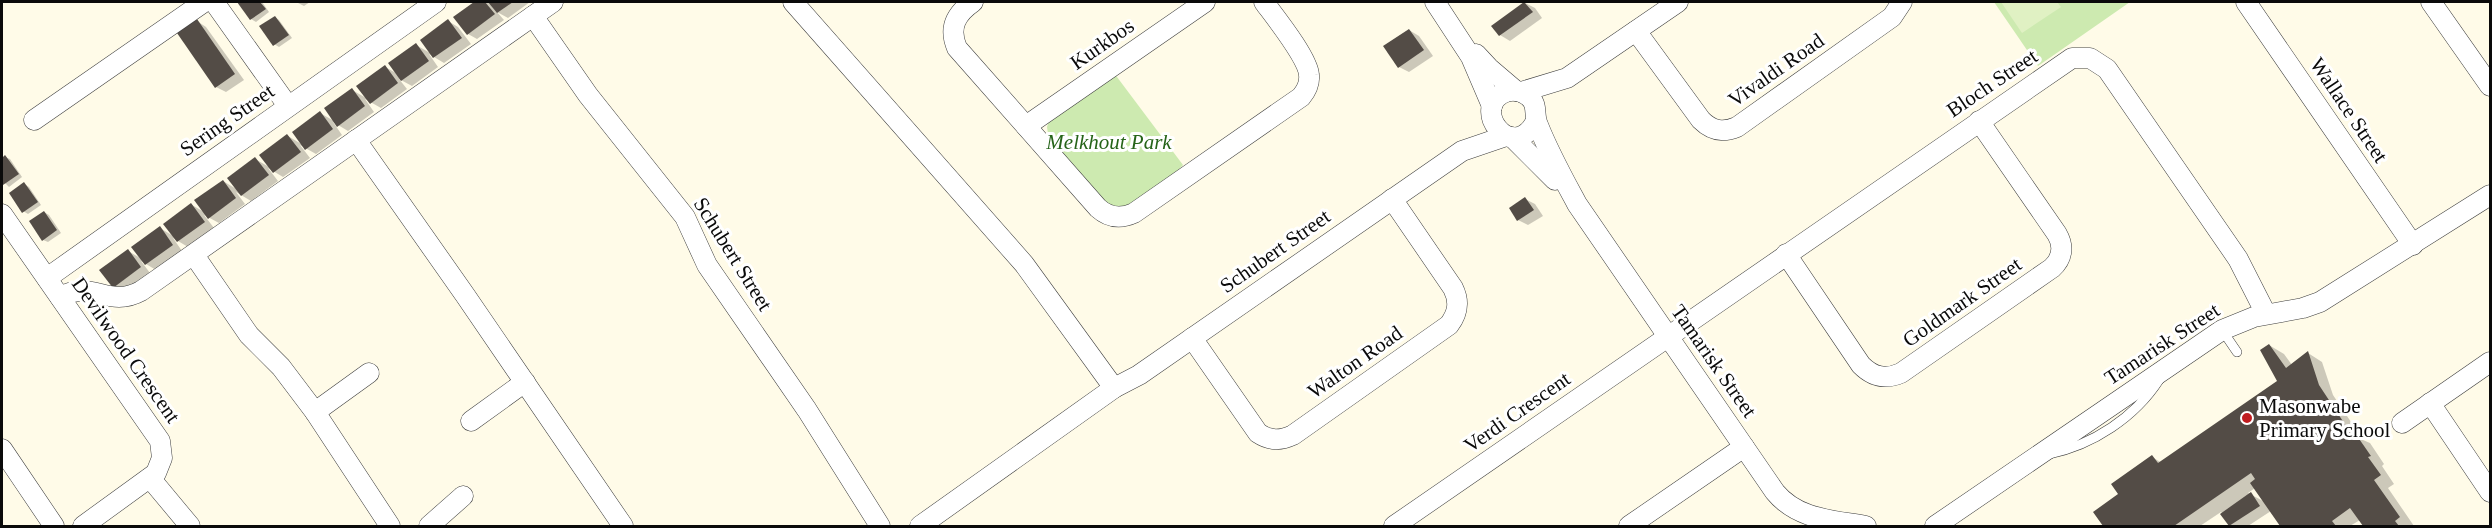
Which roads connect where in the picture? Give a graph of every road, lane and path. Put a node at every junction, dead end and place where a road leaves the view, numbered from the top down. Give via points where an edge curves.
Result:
1 (204, 2) edge
2 (214, 2) edge
3 (436, 2) edge
4 (553, 2) edge
5 (793, 2) edge
6 (973, 2) edge
7 (1205, 2) edge
8 (1264, 2) edge
9 (1435, 2) edge
10 (1678, 2) edge
11 (1902, 2) edge
12 (2246, 2) edge
13 (2431, 2) edge
14 (533, 16) junction
15 (1636, 31) junction
16 (1458, 34) junction
17 (1567, 78) junction
18 (2490, 86) edge
19 (1518, 91) junction
20 (288, 106) junction
21 (1492, 109) junction
22 (1537, 118) junction
23 (34, 120) dead end
24 (1979, 121) junction
25 (1026, 126) junction
26 (1509, 136) junction
27 (356, 140) junction
28 (1462, 151) junction
29 (2490, 195) edge
30 (1392, 199) junction
31 (1577, 204) junction
32 (2, 214) edge
33 (2413, 245) junction
34 (1785, 254) junction
35 (194, 255) junction
36 (46, 278) junction
37 (60, 297) junction
38 (2266, 314) junction
39 (2222, 330) junction
40 (1668, 336) junction
41 (1192, 338) junction
42 (2237, 352) dead end
43 (2490, 362) edge
44 (369, 374) dead end
45 (525, 382) junction
46 (1114, 388) junction
47 (2430, 403) junction
48 (315, 412) junction
49 (471, 421) dead end
50 (2402, 423) dead end
51 (1744, 447) junction
52 (2, 449) edge
53 (150, 478) junction
54 (2490, 492) edge
55 (463, 496) dead end
56 (1960, 520) edge
57 (1817, 522) edge
58 (54, 526) edge
59 (83, 526) edge
60 (190, 526) edge
61 (390, 526) edge
62 (429, 526) edge
63 (623, 526) edge
64 (880, 526) edge
65 (920, 526) edge
66 (1394, 526) edge
67 (1629, 526) edge
68 (1866, 526) edge
69 (1935, 526) edge

1 - 23 street
2 - 20 street
3 - 20 street, Sering Street
4 - 14 street
5 - 46 street via 1024,264
6 - 25 street via 955,20 954,41
7 - 25 street, Kurkbos
8 - 25 street via 1308,68 1306,91 1134,213 1121,217 1103,212
9 - 16 street
10 - 15 street
11 - 15 street, Vivaldi Road via 1892,17 1737,127 1724,131 1701,120
12 - 33 street, Wallace Street
13 - 18 street
14 - 27 street
14 - 64 street, Schubert Street via 588,95 685,217 707,265 807,410
15 - 17 street
16 - 19 street via 1489,68
16 - 21 street via 1480,75
17 - 19 street
17 - 22 street
19 - 21 street via 1506,92
19 - 22 street via 1534,102
20 - 36 street, Sering Street
21 - 26 street via 1495,126
21 - 28 street, Schubert Street
22 - 26 street via 1527,133
22 - 31 street, Tamarisk Street via 1551,158
24 - 34 street, Bloch Street
24 - 34 street, Goldmark Street via 2061,240 2062,254 2052,268 1910,367 1887,377 1867,370
24 - 38 street, Bloch Street via 2072,58 2090,58 2102,64 2238,259
26 - 28 street, Schubert Street
26 - 31 street, Tamarisk Street
27 - 35 street
27 - 45 street
28 - 30 street, Schubert Street
29 - 33 street, Tamarisk Street
30 - 41 street, Schubert Street
30 - 41 street, Walton Road via 1453,288 1458,302 1454,318 1293,435 1272,439 1258,433
31 - 40 street, Tamarisk Street
32 - 36 street, Devilwood Crescent
33 - 38 street, Tamarisk Street via 2320,302
34 - 40 street, Bloch Street
35 - 37 street via 134,295 110,297 84,290
35 - 48 street via 249,335 281,367
36 - 37 street, Devilwood Crescent
37 - 53 street, Devilwood Crescent via 160,441 162,458
38 - 39 street, Tamarisk Street
39 - 42 lane
39 - 56 street, Tamarisk Street via 2036,457
40 - 51 street, Tamarisk Street
40 - 66 street, Verdi Crescent
41 - 46 street, Schubert Street
43 - 47 street
44 - 48 street
45 - 49 street
45 - 63 street
46 - 65 street, Schubert Street
47 - 50 street
47 - 54 street
48 - 61 street
51 - 57 street, Tamarisk Street via 1782,501
51 - 67 street
52 - 58 street
53 - 59 street
53 - 60 street
55 - 62 street
56 - 69 street, Tamarisk Street
57 - 68 street, Tamarisk Street

